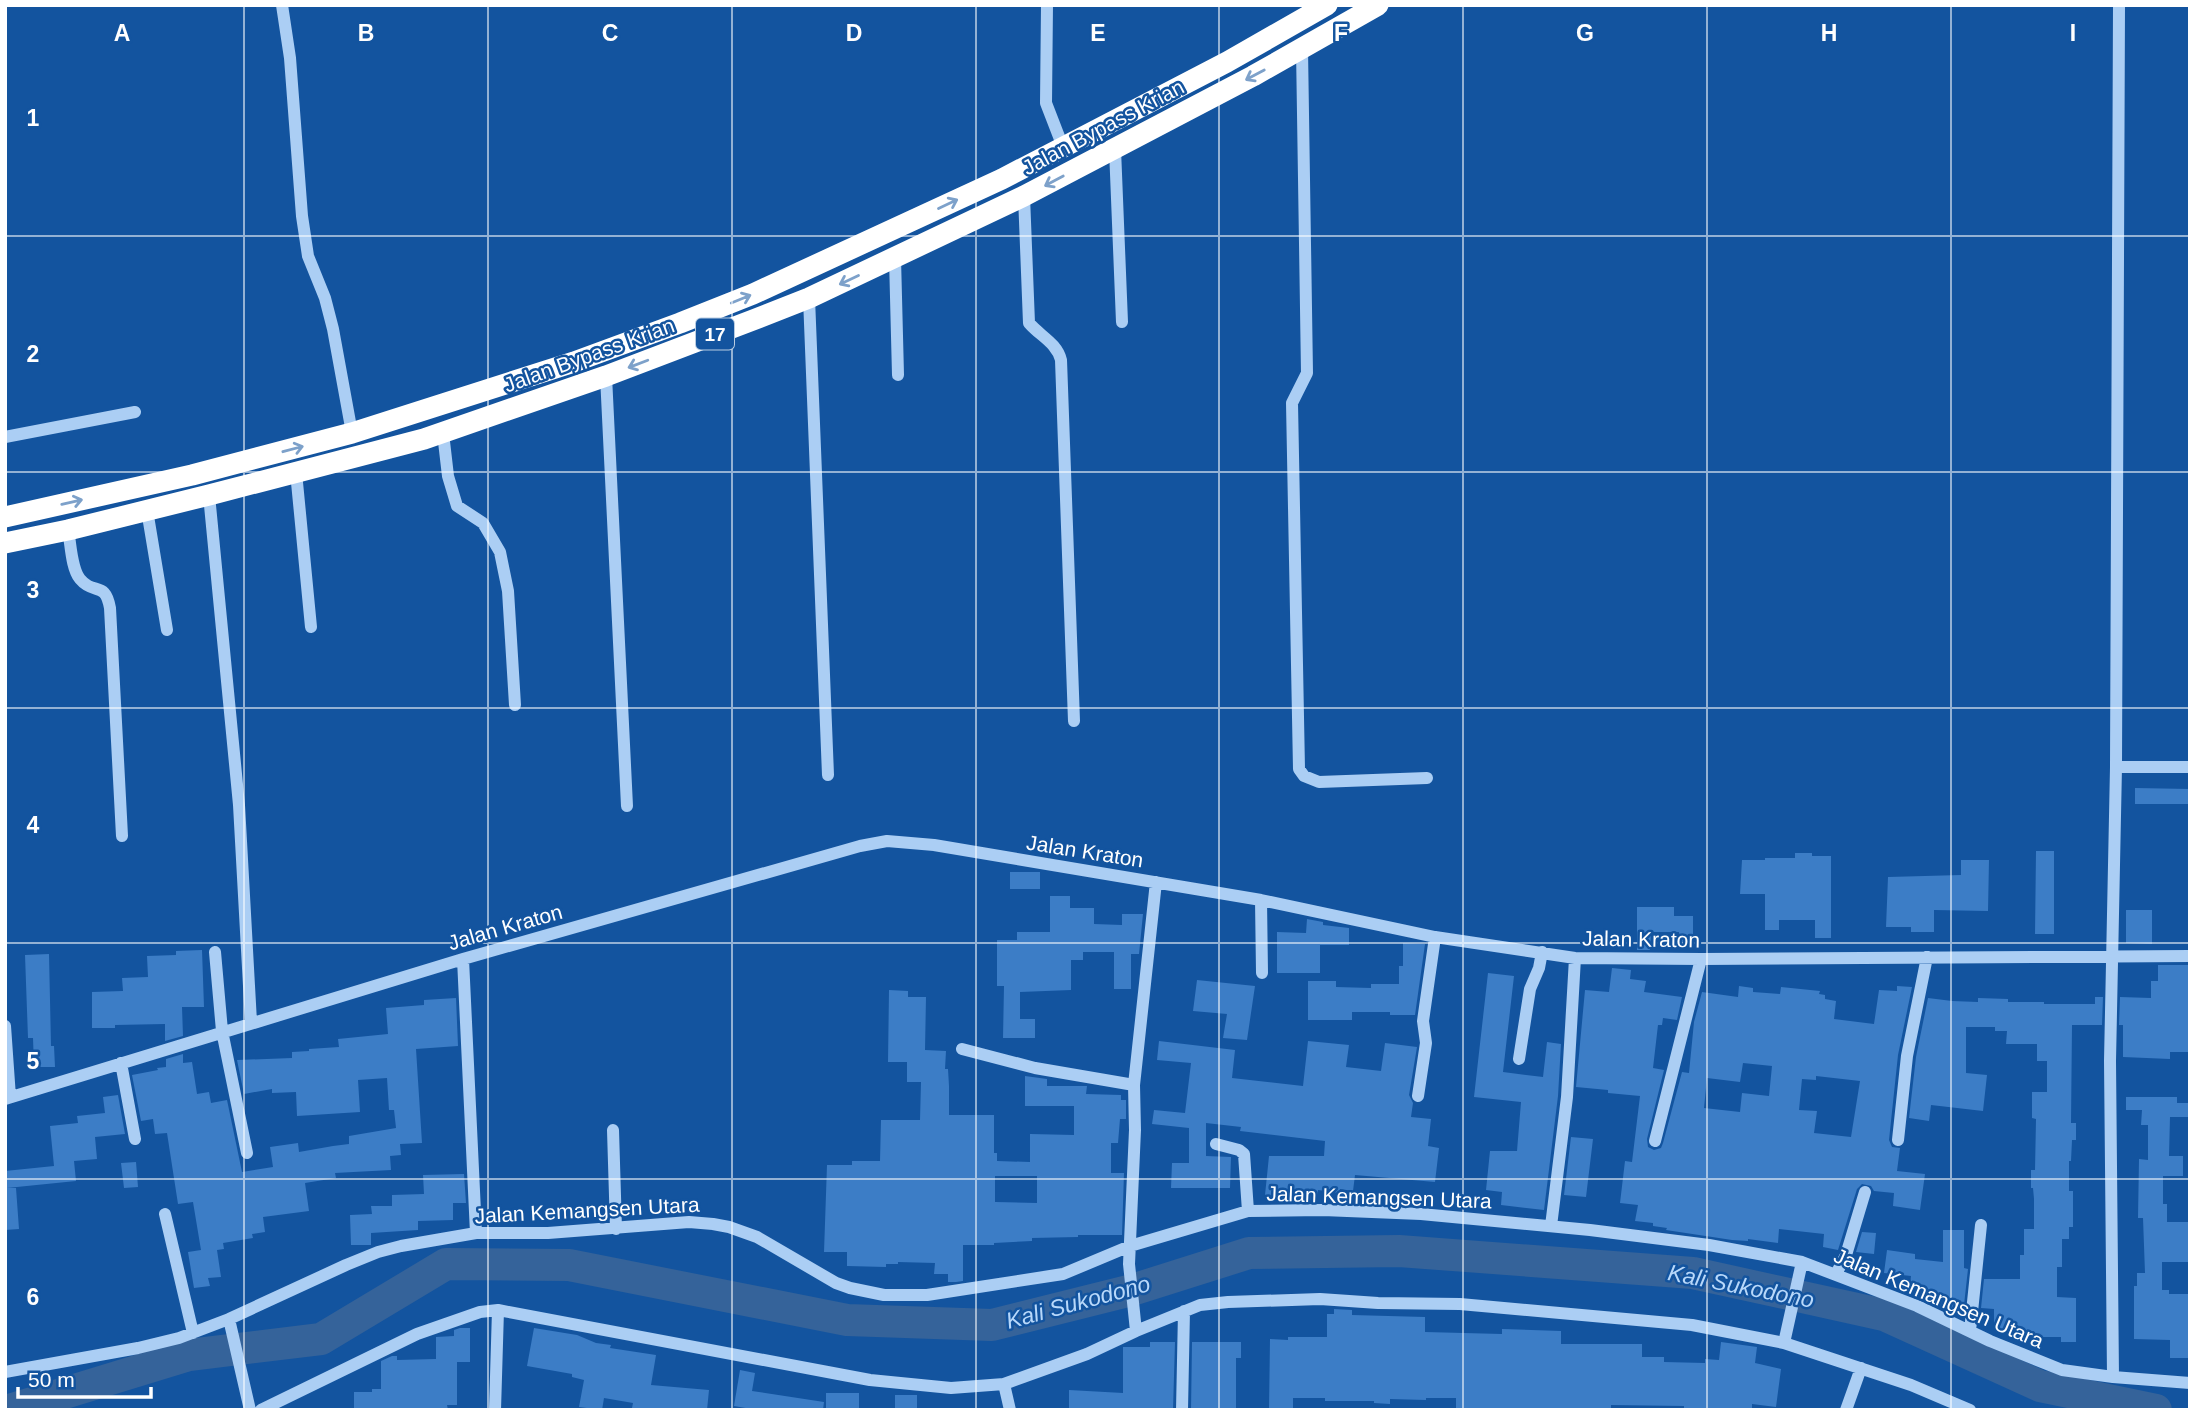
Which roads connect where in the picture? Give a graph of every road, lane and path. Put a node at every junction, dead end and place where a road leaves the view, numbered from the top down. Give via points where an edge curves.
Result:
1 (1047, 5) edge
2 (1327, 5) edge
3 (1378, 5) edge
4 (2119, 5) edge
5 (282, 9) edge
6 (1302, 49) junction
7 (1063, 147) junction
8 (1115, 149) junction
9 (1024, 196) junction
10 (895, 258) junction
11 (809, 298) junction
12 (1122, 322) dead end
13 (606, 376) junction
14 (898, 376) dead end
15 (135, 412) dead end
16 (352, 433) junction
17 (443, 433) junction
18 (5, 437) edge
19 (296, 472) junction
20 (209, 495) junction
21 (147, 510) junction
22 (5, 517) edge
23 (68, 530) junction
24 (5, 543) edge
25 (311, 627) dead end
26 (167, 629) dead end
27 (515, 705) dead end
28 (1074, 721) dead end
29 (2116, 767) junction
30 (2190, 767) edge
31 (828, 775) dead end
32 (1427, 778) dead end
33 (627, 806) dead end
34 (122, 836) dead end
35 (1156, 882) junction
36 (1261, 900) junction
37 (1434, 937) junction
38 (215, 952) dead end
39 (1542, 952) junction
40 (2190, 956) edge
41 (1927, 957) junction
42 (2112, 957) junction
43 (1576, 958) junction
44 (463, 959) junction
45 (1701, 959) junction
46 (1262, 974) dead end
47 (251, 1022) junction
48 (5, 1026) edge
49 (222, 1031) junction
50 (962, 1049) dead end
51 (1519, 1059) dead end
52 (121, 1063) junction
53 (1134, 1085) junction
54 (1418, 1096) dead end
55 (8, 1098) edge
56 (612, 1130) dead end
57 (135, 1139) dead end
58 (1898, 1140) dead end
59 (1655, 1141) dead end
60 (1216, 1144) dead end
61 (247, 1153) dead end
62 (1865, 1192) dead end
63 (1248, 1211) junction
64 (164, 1214) dead end
65 (1981, 1225) dead end
66 (1551, 1226) junction
67 (616, 1229) junction
68 (476, 1233) junction
69 (1130, 1246) junction
70 (1802, 1262) junction
71 (1836, 1274) junction
72 (498, 1310) junction
73 (1184, 1311) junction
74 (229, 1319) junction
75 (1136, 1331) junction
76 (1970, 1331) junction
77 (193, 1333) junction
78 (1784, 1343) junction
79 (1861, 1368) junction
80 (5, 1372) edge
81 (2113, 1377) junction
82 (2190, 1383) edge
83 (1004, 1384) junction
84 (249, 1403) edge
85 (261, 1410) edge
86 (495, 1410) edge
87 (1010, 1410) edge
88 (1181, 1410) edge
89 (1846, 1410) edge
90 (1970, 1410) edge

1 - 7 street via 1046,103
2 - 7 highway, Jalan Bypass Krian / 17
3 - 6 highway, Jalan Bypass Krian / 17
4 - 29 street
5 - 16 street via 308,256 333,329
6 -> 8 highway, Jalan Bypass Krian / 17
6 - 32 street via 1307,373 1292,402 1299,769 1319,782
16 -> 7 highway, Jalan Bypass Krian / 17 via 574,362 754,293
8 -> 9 highway, Jalan Bypass Krian / 17
8 - 12 street
9 - 10 highway, Jalan Bypass Krian / 17
9 - 28 street via 1029,323 1058,349 1061,360
10 -> 11 highway, Jalan Bypass Krian / 17
10 - 14 street
11 -> 13 highway, Jalan Bypass Krian / 17
11 - 31 street
13 - 17 highway, Jalan Bypass Krian / 17
13 - 33 street
15 - 18 street
22 -> 16 highway, Jalan Bypass Krian / 17
17 - 19 highway, Jalan Bypass Krian / 17
17 - 27 street via 457,506 483,523 500,552 508,591
19 - 20 highway, Jalan Bypass Krian / 17
19 - 25 street
20 - 21 highway, Jalan Bypass Krian / 17
20 - 47 street via 239,806
21 - 23 highway, Jalan Bypass Krian / 17
21 - 26 street
23 - 24 highway, Jalan Bypass Krian / 17
23 - 34 street via 76,574 108,596
29 - 30 street
29 - 42 street
35 - 36 street, Jalan Kraton
35 - 44 street, Jalan Kraton via 887,841
35 - 53 street
36 - 37 street, Jalan Kraton
36 - 46 street
37 - 39 street, Jalan Kraton
37 - 54 street
38 - 49 street
39 - 43 street, Jalan Kraton
39 - 51 street via 1530,989
40 - 42 street, Jalan Kraton
41 - 42 street, Jalan Kraton
41 - 45 street, Jalan Kraton
41 - 58 street via 1907,1056
42 - 81 street
43 - 45 street, Jalan Kraton
43 - 66 street via 1567,1097
44 - 47 street, Jalan Kraton
44 - 68 street
45 - 59 street
47 - 49 street, Jalan Kraton
48 - 55 street
49 - 52 street, Jalan Kraton
49 - 61 street
50 - 53 street via 1035,1068
52 - 55 street, Jalan Kraton
52 - 57 street
53 - 69 street
56 - 67 street
60 - 63 street via 1244,1154
62 - 71 street
63 - 66 street, Jalan Kemangsen Utara via 1421,1214
63 - 69 street, Jalan Kemangsen Utara
64 - 77 street
65 - 76 street
66 - 70 street, Jalan Kemangsen Utara via 1709,1245
67 - 68 street, Jalan Kemangsen Utara
67 - 69 street, Jalan Kemangsen Utara via 689,1222 729,1227 757,1237 836,1283 884,1295 927,1295 1063,1274
68 - 74 street, Jalan Kemangsen Utara via 378,1252
69 - 75 street
70 - 71 street, Jalan Kemangsen Utara
70 - 78 street
71 - 76 street, Jalan Kemangsen Utara
72 - 83 street via 870,1380 942,1388
72 - 85 street via 417,1334
72 - 86 street
73 - 75 street
73 - 78 street via 1215,1303 1320,1299 1460,1304 1692,1325
73 - 88 street
74 - 77 street, Jalan Kemangsen Utara
74 - 84 street
75 - 83 street
76 - 81 street, Jalan Kemangsen Utara via 2062,1370
77 - 80 street, Jalan Kemangsen Utara via 138,1348
78 - 79 street
79 - 89 street
79 - 90 street
81 - 82 street, Jalan Kemangsen Utara
83 - 87 street

